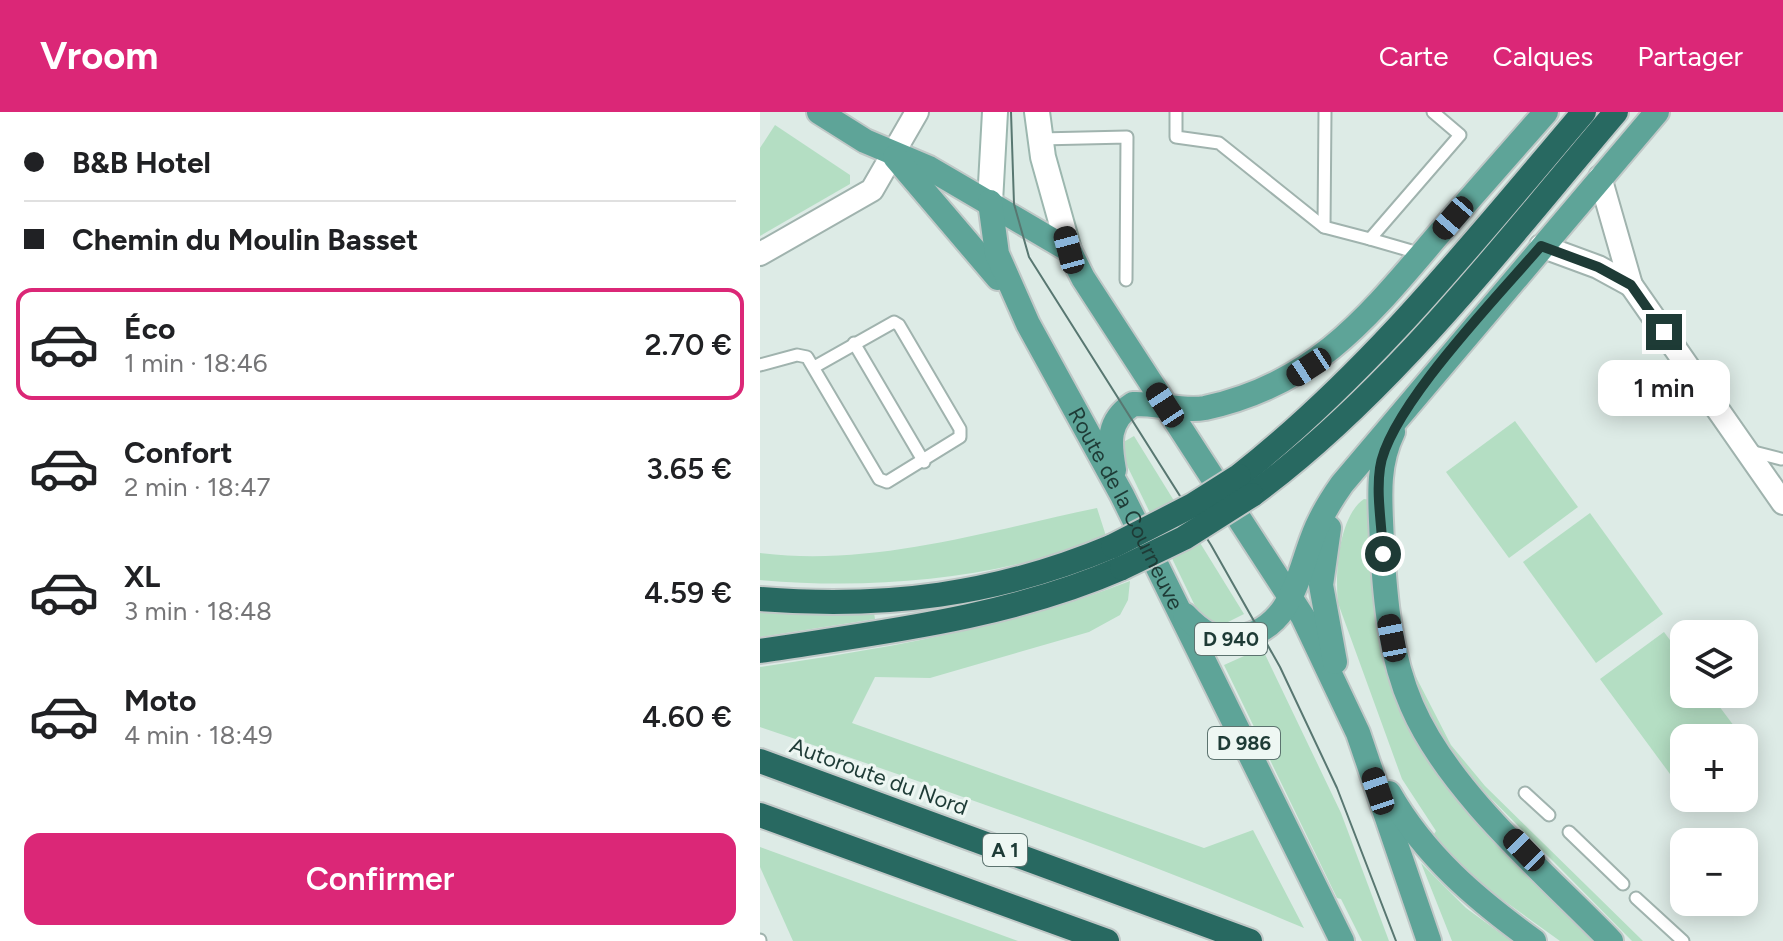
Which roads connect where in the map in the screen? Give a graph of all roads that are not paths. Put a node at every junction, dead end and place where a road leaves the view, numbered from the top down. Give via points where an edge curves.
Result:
1 (819, 112) edge
2 (917, 112) edge
3 (995, 112) edge
4 (1037, 112) edge
5 (1176, 112) edge
6 (1325, 112) edge
7 (1433, 112) edge
8 (1584, 112) edge
9 (1616, 112) edge
10 (1657, 112) edge
11 (1535, 117) edge
12 (1040, 139) junction
13 (893, 155) junction
14 (1600, 177) junction
15 (990, 202) junction
16 (1324, 227) junction
17 (1370, 239) junction
18 (1541, 246) junction
19 (1069, 250) junction
20 (760, 254) edge
21 (1422, 254) junction
22 (1126, 280) dead end
23 (1631, 285) junction
24 (1028, 324) junction
25 (854, 343) junction
26 (760, 365) edge
27 (816, 366) junction
28 (1414, 396) junction
29 (1165, 405) junction
30 (1746, 450) junction
31 (1781, 459) edge
32 (924, 462) junction
33 (1342, 484) junction
34 (1246, 485) junction
35 (1122, 495) junction
36 (1783, 503) edge
37 (1118, 557) junction
38 (1171, 597) junction
39 (760, 599) edge
40 (1291, 599) junction
41 (760, 651) edge
42 (1348, 710) junction
43 (1358, 733) junction
44 (760, 761) edge
45 (1525, 793) dead end
46 (760, 815) edge
47 (1549, 815) dead end
48 (1569, 832) dead end
49 (1623, 884) dead end
50 (1636, 898) dead end
51 (1428, 938) edge
52 (1107, 941) edge
53 (1250, 941) edge
54 (1342, 941) edge
55 (1534, 941) edge
56 (1611, 941) edge
57 (1683, 941) edge

1 - 13 main road
2 - 13 street
3 - 15 main road
4 - 12 main road
5 - 16 lane via 1171,137 1219,143
6 - 16 lane
7 - 17 lane via 1460,135
8 - 34 highway via 1368,359
9 - 34 highway via 1370,392 1303,455
10 - 14 main road, D 940
11 - 21 main road
12 - 19 main road
12 - 22 lane via 1131,137
13 - 15 main road
13 - 20 street via 872,190
13 - 24 main road via 988,264
14 - 18 main road, D 940
14 - 23 street
15 - 19 main road
15 - 24 main road, Route de la Courneuve via 997,254
16 - 17 lane
17 - 21 lane
18 - 23 street
18 - 28 main road, D 940
19 - 29 main road
21 - 29 main road via 1365,320 1292,378 1200,409
23 - 30 street
24 - 35 main road, Route de la Courneuve / D 986
25 - 27 lane
25 - 32 lane
25 - 32 lane via 894,322 960,429 956,443
26 - 27 lane via 797,355
27 - 32 lane via 879,479 894,480
28 - 33 main road, D 940
28 - 56 main road via 1385,448 1380,485 1388,616 1411,705 1429,739 1480,805
29 - 35 main road via 1133,404 1113,423 1111,453
29 - 40 main road
30 - 31 lane
30 - 36 street
33 - 40 main road, D 940 via 1312,539
33 - 42 main road via 1327,536 1321,585
34 - 37 highway, bridge via 1184,538
35 - 38 main road, Route de la Courneuve / D 986
37 - 39 highway via 950,595 836,603
37 - 41 highway via 1072,588 1002,609
38 - 40 main road, D 940 via 1205,634 1233,639 1269,625
38 - 54 main road, Route de la Courneuve / D 986
40 - 42 main road
42 - 43 main road
43 - 51 main road
43 - 55 main road via 1420,842 1462,887
44 - 53 highway, Autoroute du Nord / A 1
45 - 47 lane
46 - 52 highway, A 1
48 - 49 lane
50 - 57 lane

